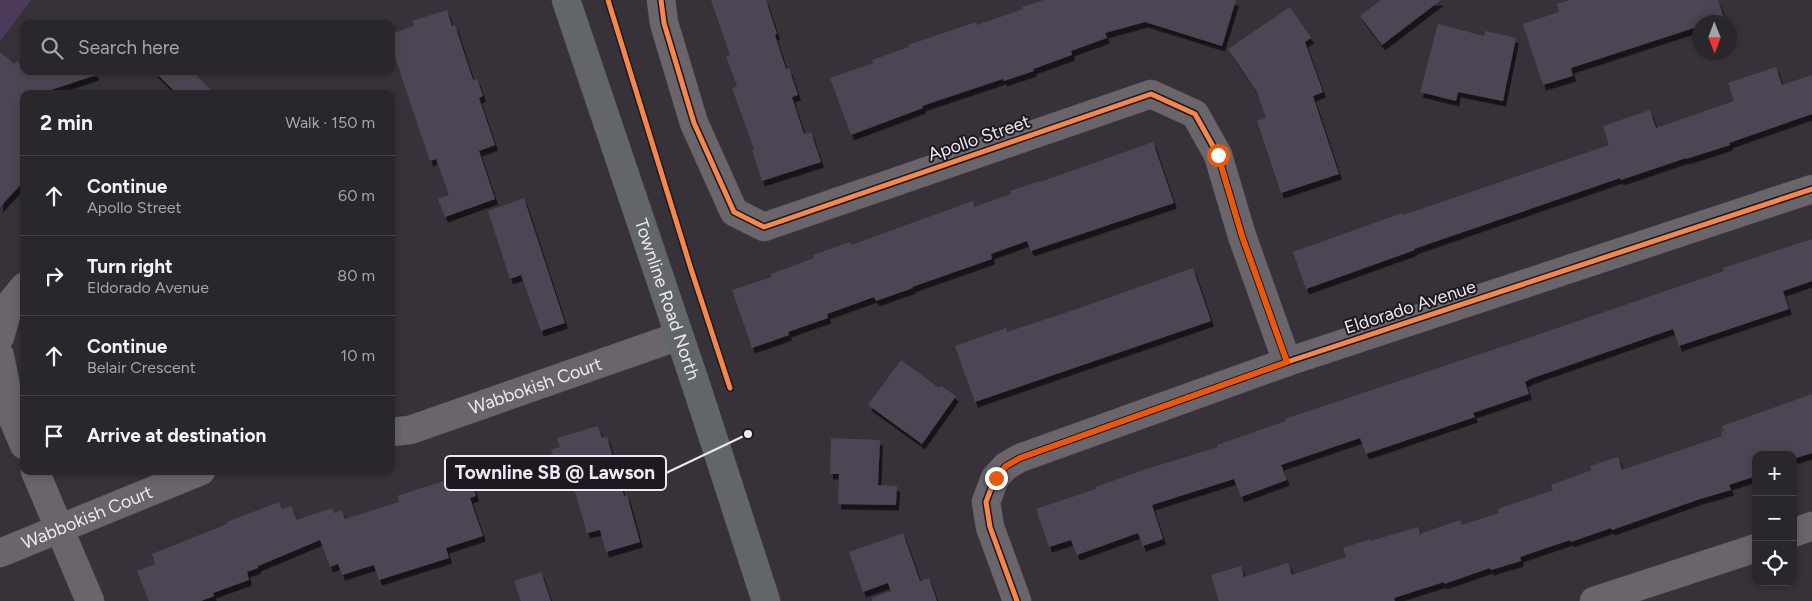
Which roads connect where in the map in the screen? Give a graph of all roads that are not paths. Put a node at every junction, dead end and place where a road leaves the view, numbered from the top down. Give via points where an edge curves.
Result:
1 (566, 0) edge
2 (661, 0) edge
3 (1812, 189) edge
4 (20, 292) edge
5 (679, 336) junction
6 (0, 338) edge
7 (0, 356) edge
8 (1287, 362) junction
9 (395, 432) edge
10 (20, 436) edge
11 (37, 475) edge
12 (191, 475) edge
13 (1812, 526) edge
14 (59, 528) junction
15 (1797, 532) edge
16 (1752, 549) edge
17 (0, 553) edge
18 (90, 601) edge
19 (766, 601) edge
20 (1017, 601) edge
21 (1594, 601) edge

1 - 5 main road, Townline Road North
2 - 8 street, Apollo Street via 664,24 694,123 734,212 764,227 1152,94 1195,114 1218,155 1242,236
3 - 8 street, Eldorado Avenue
4 - 6 street via 9,305
5 - 9 street, Wabbokish Court via 410,430
5 - 19 main road, Townline Road North
7 - 10 street via 12,417
8 - 20 street, Eldorado Avenue via 1020,458 1006,466 996,478 986,502 990,527
11 - 14 street
12 - 14 street, Wabbokish Court
13 - 15 street
14 - 17 street, Wabbokish Court
14 - 18 street
16 - 21 street

